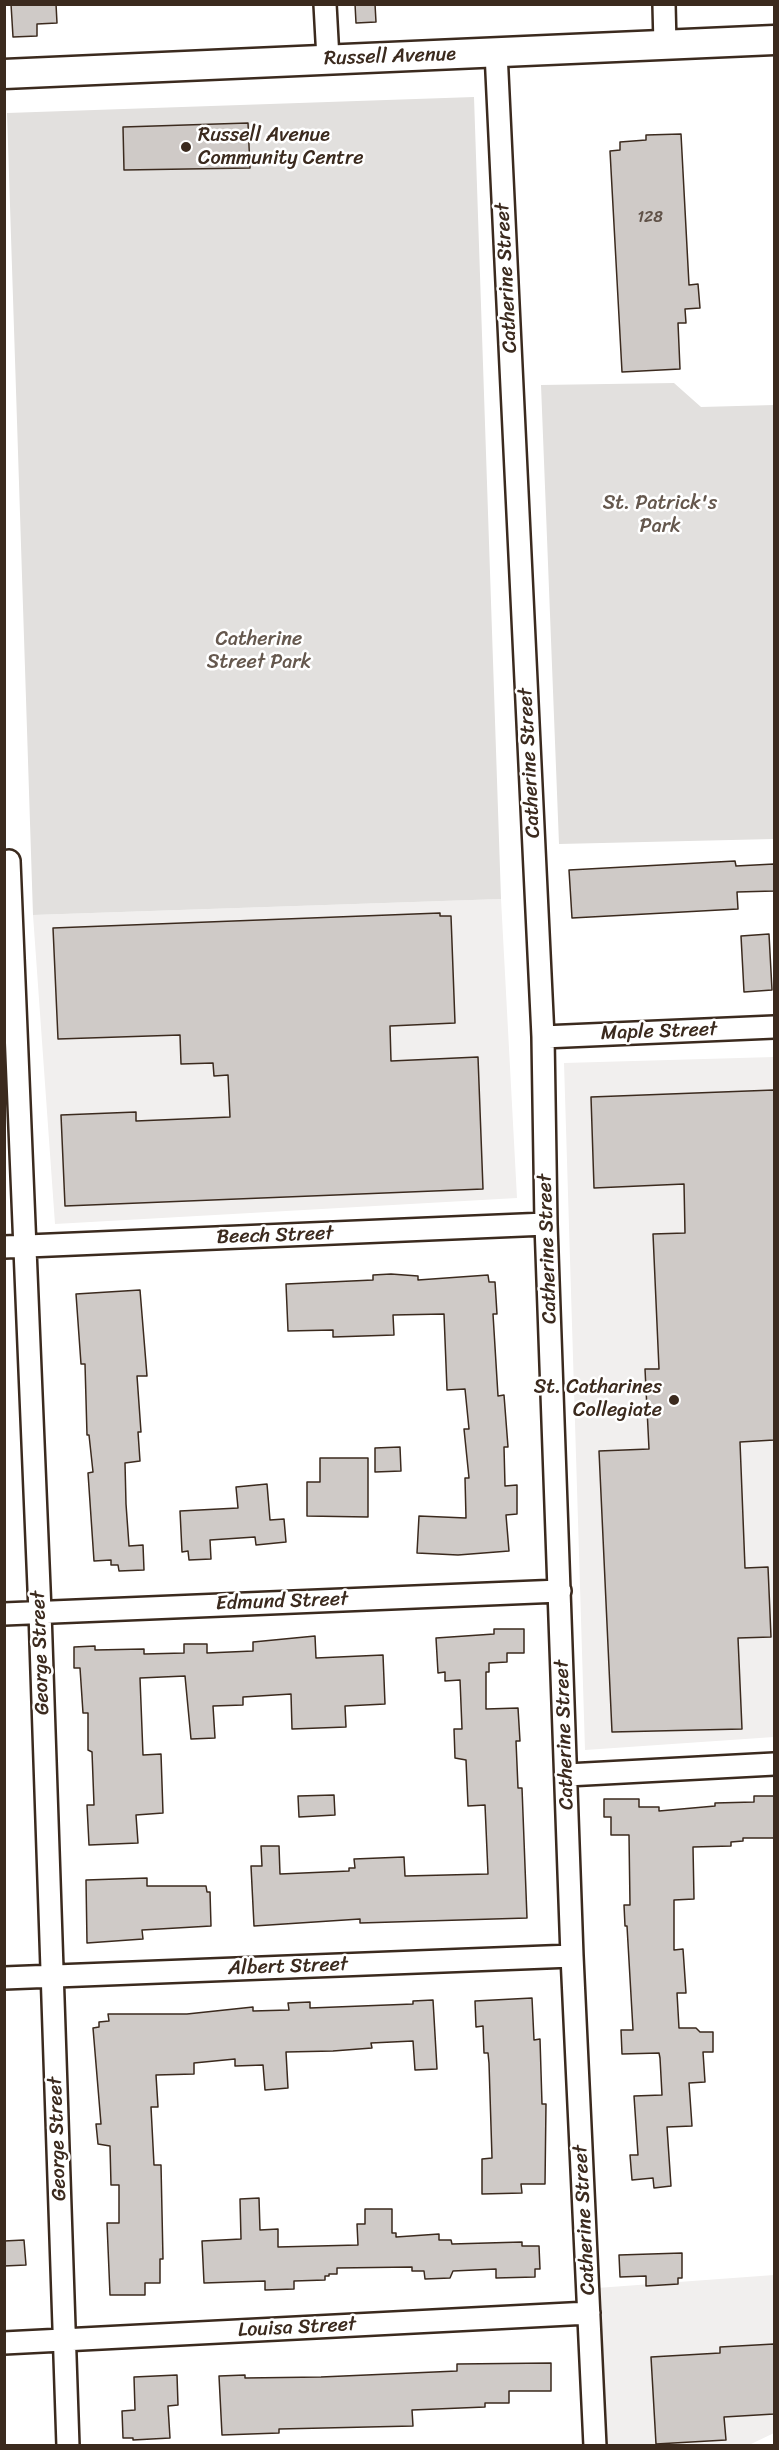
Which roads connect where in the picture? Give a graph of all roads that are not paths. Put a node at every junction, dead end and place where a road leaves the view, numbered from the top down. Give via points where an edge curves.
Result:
1 (326, 4) edge
2 (664, 4) edge
3 (774, 40) edge
4 (665, 45) junction
5 (496, 52) junction
6 (328, 59) junction
7 (4, 74) edge
8 (7, 862) edge
9 (774, 1027) edge
10 (543, 1037) junction
11 (546, 1224) junction
12 (15, 1247) edge
13 (560, 1591) junction
14 (40, 1612) junction
15 (4, 1614) edge
16 (774, 1764) edge
17 (567, 1775) junction
18 (573, 1956) junction
19 (52, 1977) junction
20 (4, 1978) edge
21 (589, 2313) junction
22 (66, 2340) junction
23 (4, 2343) edge
24 (68, 2445) edge
25 (595, 2445) edge

1 - 6 street
2 - 4 street
3 - 4 street, Russell Avenue
4 - 5 street, Russell Avenue
5 - 6 street, Russell Avenue
5 - 10 street, Catherine Street
6 - 7 street, Russell Avenue
8 - 12 street, George Street
9 - 10 street, Maple Street
10 - 11 street, Catherine Street
11 - 12 street, Beech Street
11 - 13 street, Catherine Street
12 - 14 street, George Street
13 - 14 street, Edmund Street
13 - 17 street, Catherine Street
14 - 15 street, Edmund Street
14 - 19 street, George Street
16 - 17 street
17 - 18 street, Catherine Street
18 - 19 street, Albert Street
18 - 21 street, Catherine Street
19 - 20 street, Albert Street
19 - 22 street, George Street
21 - 22 street, Louisa Street
21 - 25 street, Catherine Street
22 - 23 street, Louisa Street
22 - 24 street, George Street

